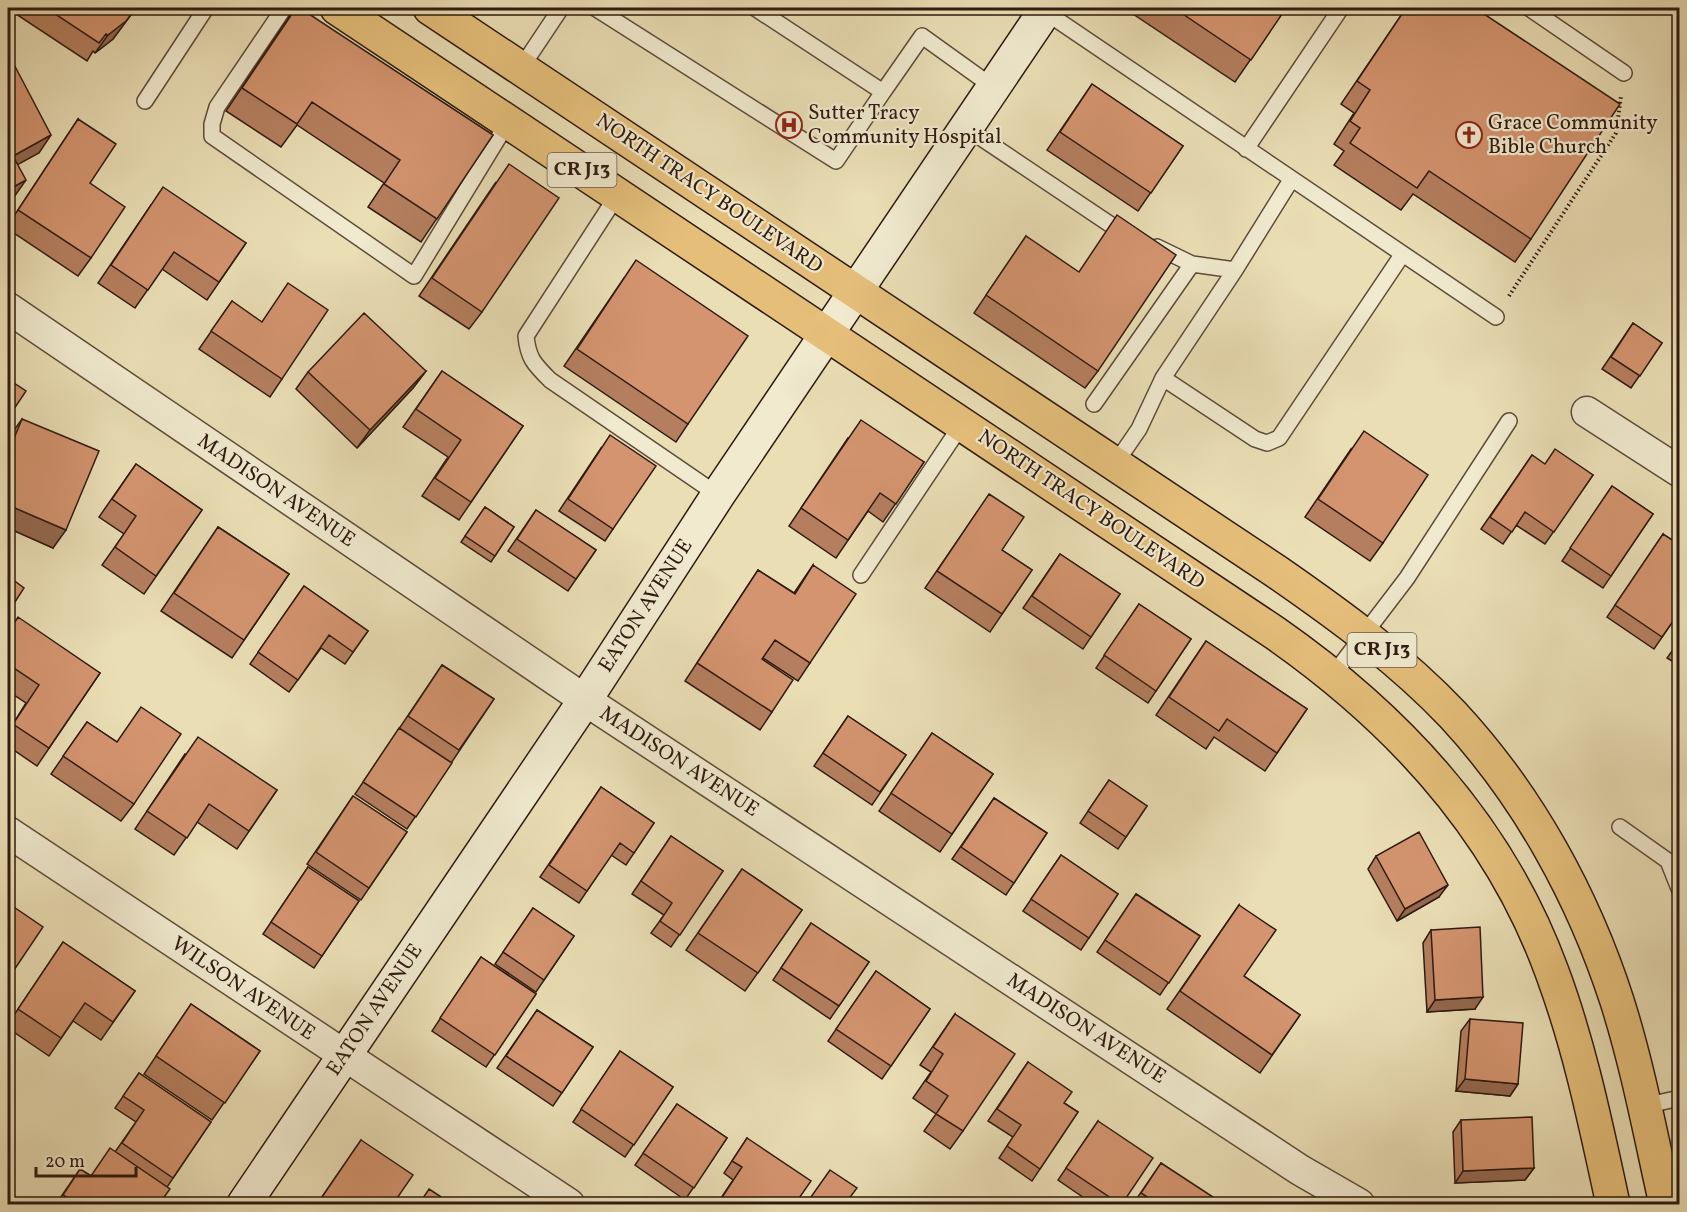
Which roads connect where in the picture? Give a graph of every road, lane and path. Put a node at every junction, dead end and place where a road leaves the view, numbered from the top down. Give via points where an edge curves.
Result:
1 (207, 8) edge
2 (284, 8) edge
3 (337, 8) edge
4 (430, 8) edge
5 (561, 8) edge
6 (595, 8) edge
7 (755, 8) edge
8 (1341, 8) edge
9 (1529, 8) edge
10 (1046, 9) edge
11 (521, 68) junction
12 (1624, 73) joint
13 (993, 87) junction
14 (884, 92) junction
15 (145, 101) dead end
16 (508, 122) junction
17 (965, 127) junction
18 (1246, 149) junction
19 (1292, 180) junction
20 (618, 194) junction
21 (1402, 255) junction
22 (1192, 264) junction
23 (1235, 270) junction
24 (855, 291) junction
25 (8, 308) edge
26 (1496, 317) joint
27 (827, 334) junction
28 (1163, 378) junction
29 (1094, 404) dead end
30 (1587, 412) dead end
31 (1509, 421) dead end
32 (962, 424) junction
33 (1115, 464) junction
34 (1680, 472) edge
35 (718, 495) junction
36 (861, 575) dead end
37 (1365, 635) junction
38 (1333, 675) junction
39 (585, 700) junction
40 (1620, 827) dead end
41 (8, 832) edge
42 (1674, 864) edge
43 (1680, 891) edge
44 (344, 1056) junction
45 (1680, 1098) edge
46 (1644, 1106) junction
47 (244, 1204) edge
48 (569, 1204) edge
49 (1359, 1204) edge
50 (1613, 1204) edge
51 (1666, 1204) edge

1 - 15 lane
2 - 16 lane via 217,107 212,136 414,276
3 - 16 main road, NORTH TRACY BOULEVARD / CR J13
4 - 11 main road, NORTH TRACY BOULEVARD / CR J13
5 - 11 lane
6 - 14 lane via 836,161
7 - 14 lane
8 - 18 lane
9 - 12 lane
10 - 13 street, EATON AVENUE
10 - 18 lane
11 - 24 main road, NORTH TRACY BOULEVARD / CR J13
12 - 26 path via 1616,133
13 - 14 lane via 922,36
13 - 17 street, EATON AVENUE
16 - 20 main road, NORTH TRACY BOULEVARD / CR J13
17 - 22 lane via 1114,227
17 - 24 street, EATON AVENUE
18 - 19 lane
19 - 21 lane
19 - 23 lane
20 - 27 main road, NORTH TRACY BOULEVARD / CR J13
20 - 35 lane via 526,336 528,354 550,380
21 - 26 lane
21 - 28 lane via 1279,438 1267,443 1255,440
22 - 23 lane
22 - 29 lane
23 - 28 lane
24 - 27 street, EATON AVENUE
24 - 33 main road, NORTH TRACY BOULEVARD / CR J13
25 - 39 street, MADISON AVENUE
27 - 32 main road, NORTH TRACY BOULEVARD / CR J13
27 - 35 street, EATON AVENUE
28 - 33 lane via 1139,429
30 - 34 street
31 - 37 lane via 1407,578
32 - 36 lane
32 - 38 main road, NORTH TRACY BOULEVARD / CR J13
33 - 37 main road, NORTH TRACY BOULEVARD / CR J13
35 - 39 street, EATON AVENUE
37 - 38 lane
37 - 46 main road, NORTH TRACY BOULEVARD / CR J13 via 1453,716 1505,779 1546,840 1604,962
38 - 50 main road, NORTH TRACY BOULEVARD / CR J13 via 1384,720 1440,780 1512,886 1551,969 1567,1015
39 - 44 street, EATON AVENUE
39 - 49 street, MADISON AVENUE via 1300,1170
40 - 42 lane
41 - 44 street, WILSON AVENUE
42 - 43 lane
44 - 47 street, EATON AVENUE
44 - 48 street, WILSON AVENUE
45 - 46 lane
46 - 51 main road, NORTH TRACY BOULEVARD / CR J13

